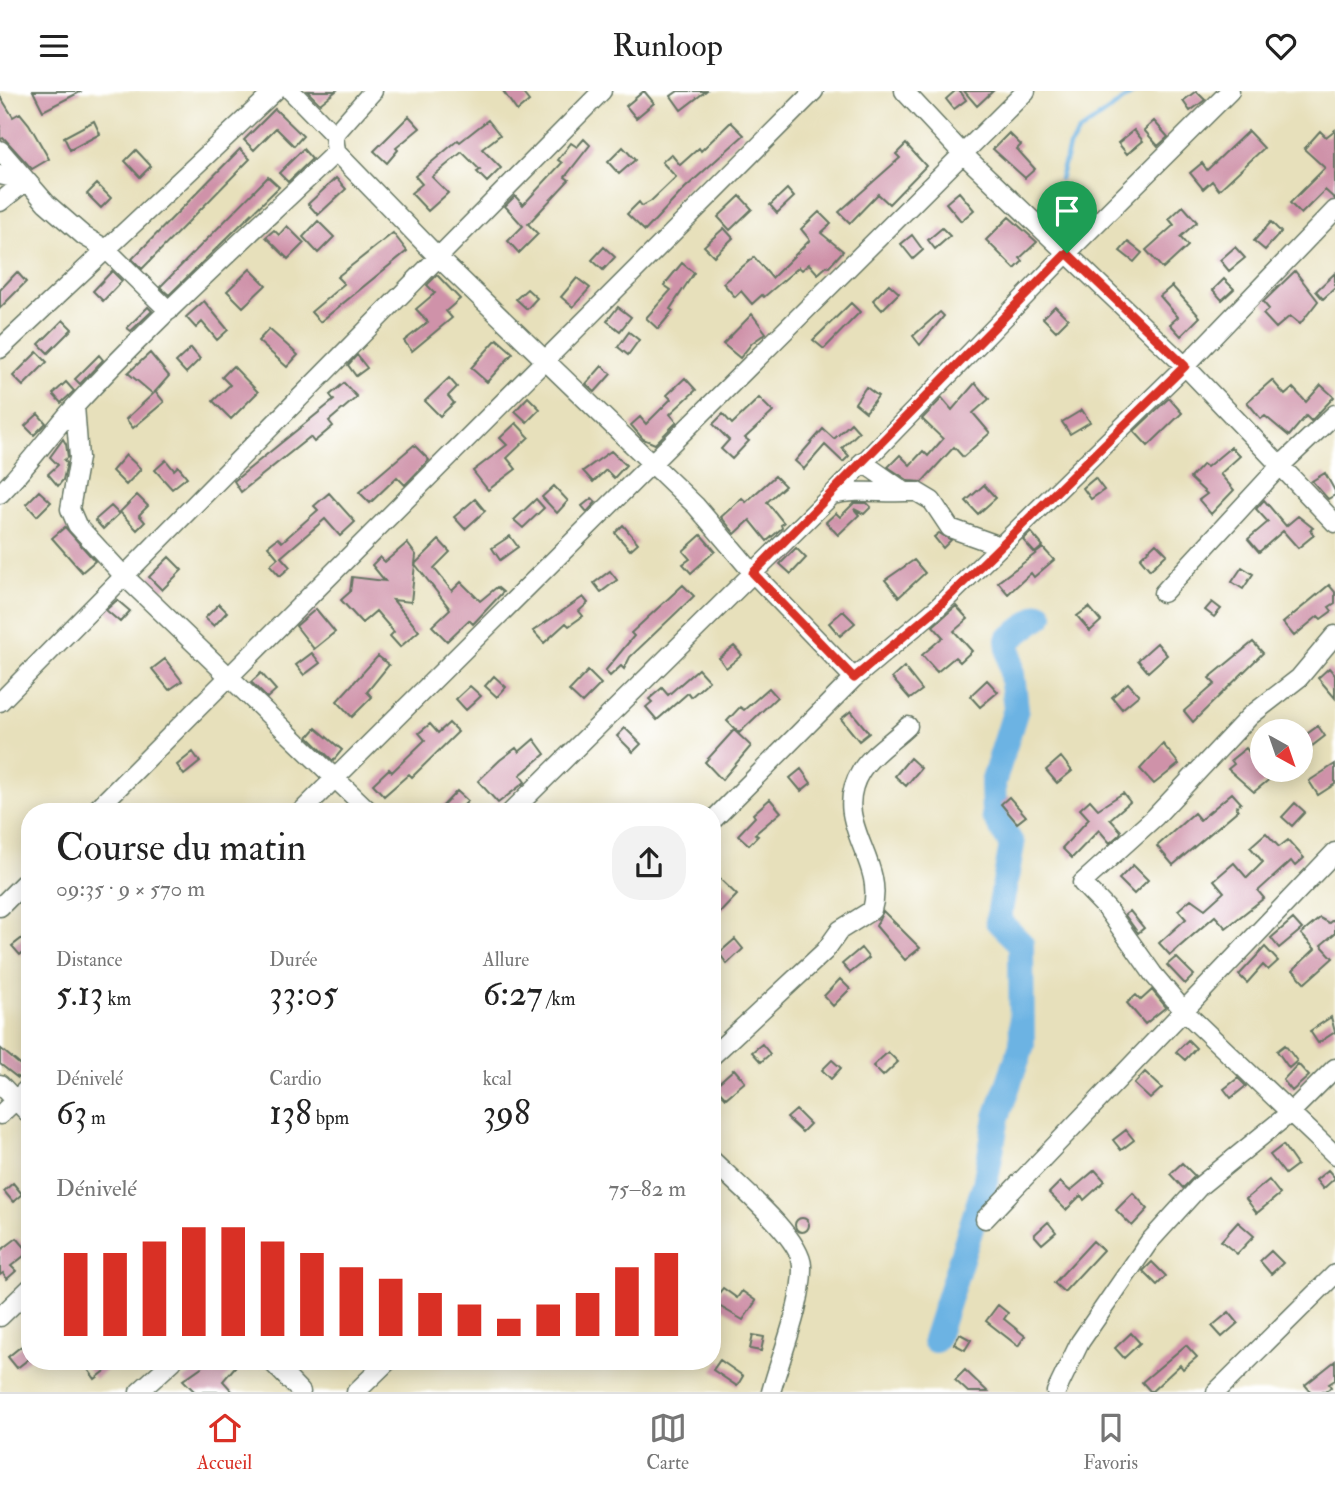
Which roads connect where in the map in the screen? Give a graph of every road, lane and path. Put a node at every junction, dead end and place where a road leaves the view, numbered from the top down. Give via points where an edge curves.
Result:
1 (275, 91) edge
2 (291, 91) edge
3 (602, 91) edge
4 (814, 91) edge
5 (904, 91) edge
6 (1026, 91) edge
7 (1230, 91) edge
8 (365, 94) edge
9 (335, 143) junction
10 (0, 150) edge
11 (962, 153) junction
12 (0, 176) edge
13 (26, 181) junction
14 (0, 202) edge
15 (1335, 210) edge
16 (106, 249) junction
17 (1067, 253) junction
18 (437, 256) junction
19 (169, 311) junction
20 (0, 349) edge
21 (544, 360) junction
22 (1185, 366) junction
23 (75, 406) junction
24 (1335, 414) edge
25 (862, 461) junction
26 (650, 465) junction
27 (1280, 466) junction
28 (905, 492) junction
29 (0, 494) edge
30 (832, 495) junction
31 (1335, 523) edge
32 (1000, 546) junction
33 (753, 573) junction
34 (123, 575) junction
35 (1163, 593) dead end
36 (1335, 635) edge
37 (228, 677) junction
38 (854, 678) junction
39 (0, 702) edge
40 (908, 726) dead end
41 (336, 777) junction
42 (103, 803) edge
43 (310, 803) edge
44 (361, 803) edge
45 (520, 803) edge
46 (721, 812) edge
47 (1335, 852) edge
48 (21, 886) edge
49 (0, 907) edge
50 (1184, 1011) junction
51 (721, 1048) edge
52 (1335, 1067) edge
53 (0, 1084) edge
54 (21, 1095) edge
55 (15, 1101) junction
56 (21, 1107) edge
57 (1290, 1113) junction
58 (0, 1115) edge
59 (1335, 1155) edge
60 (721, 1169) edge
61 (985, 1219) dead end
62 (1335, 1274) edge
63 (21, 1297) edge
64 (0, 1317) edge
65 (163, 1370) edge
66 (280, 1370) edge
67 (379, 1370) edge
68 (139, 1392) edge
69 (301, 1392) edge
70 (356, 1392) edge
71 (771, 1392) edge
72 (1056, 1392) edge
73 (1216, 1392) edge

1 - 16 street
2 - 9 street
3 - 18 street
4 - 21 street
5 - 11 street
6 - 11 street
7 - 17 street
8 - 9 street
9 - 18 street
9 - 19 street
10 - 13 street
11 - 17 street
11 - 26 street
12 - 13 street
13 - 14 street
13 - 16 street via 84,236
15 - 22 street
16 - 19 street
16 - 20 street
17 - 22 street
17 - 25 street
18 - 21 street
18 - 34 street
19 - 23 street
21 - 26 street
21 - 37 street
22 - 27 street
22 - 32 street
23 - 29 street
23 - 34 street via 79,458 70,509 76,525
24 - 27 street
25 - 28 street
25 - 30 street
26 - 33 street via 695,506
26 - 41 street
27 - 31 street
27 - 35 street
28 - 30 street via 859,489
28 - 32 street via 932,501 950,528
30 - 33 street
32 - 38 street via 936,609
33 - 38 street
33 - 45 street
34 - 37 street
34 - 39 street
36 - 50 street via 1299,678 1250,716 1155,817 1082,883
37 - 41 street
37 - 42 street
38 - 46 street
40 - 51 street via 861,770 848,808 877,895 872,911 840,930 825,951
41 - 43 street
41 - 44 street
47 - 50 street
48 - 49 street
50 - 57 street
50 - 61 street
52 - 57 street
53 - 55 street
54 - 55 street
55 - 56 street
55 - 58 street
57 - 59 street
57 - 72 street via 1200,1187 1149,1242 1080,1342
60 - 71 street via 772,1218 802,1264
62 - 73 street
63 - 64 street
65 - 68 street
66 - 69 street
67 - 70 street

